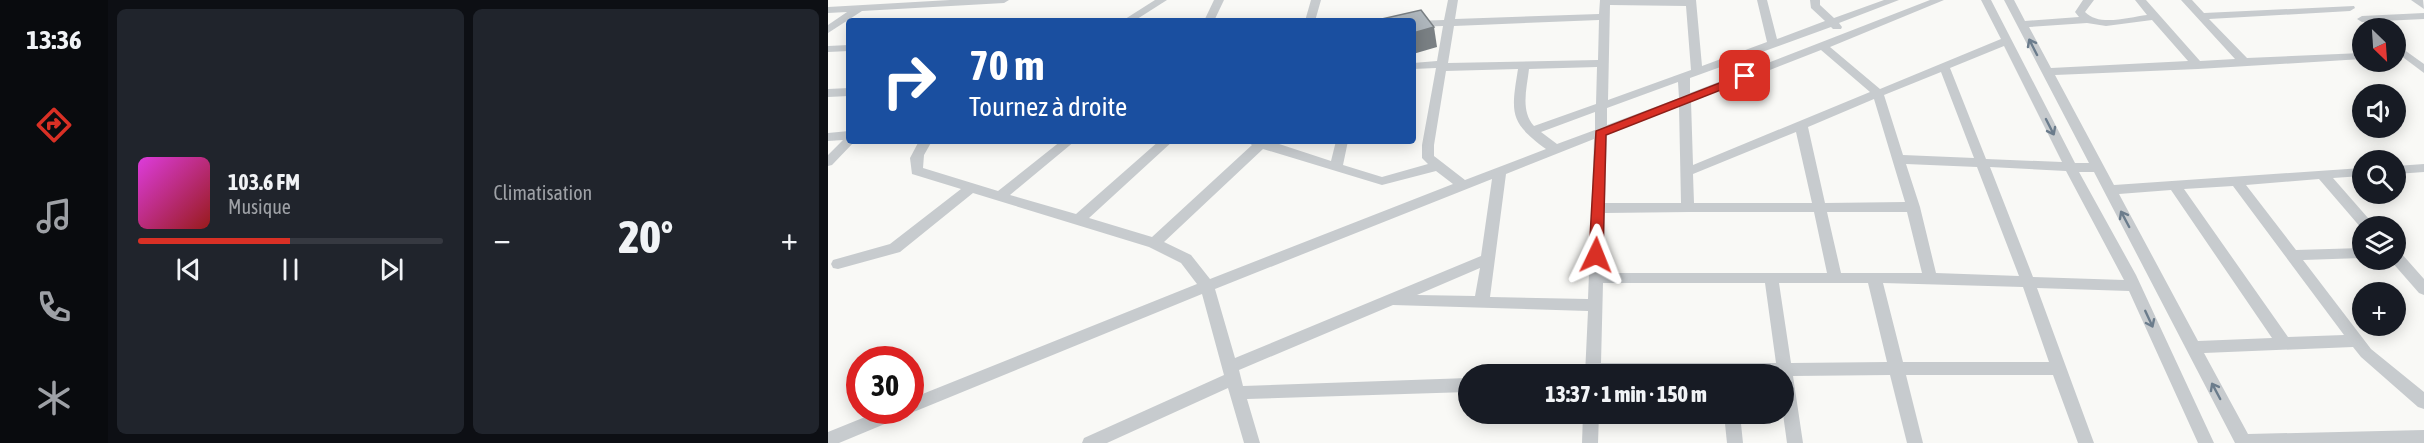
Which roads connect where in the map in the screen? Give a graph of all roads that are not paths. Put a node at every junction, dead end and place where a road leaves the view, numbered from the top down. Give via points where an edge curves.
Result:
1 (848, 0) edge
2 (871, 0) edge
3 (1004, 0) edge
4 (1162, 0) edge
5 (1218, 0) edge
6 (1316, 0) edge
7 (1453, 0) edge
8 (1762, 0) edge
9 (1815, 0) edge
10 (1894, 0) edge
11 (1939, 0) edge
12 (1986, 0) edge
13 (2009, 0) edge
14 (2089, 0) edge
15 (2140, 0) edge
16 (2145, 0) edge
17 (2186, 0) edge
18 (2266, 0) edge
19 (2341, 0) edge
20 (2416, 0) edge
21 (967, 1) edge
22 (1605, 1) edge
23 (1691, 1) edge
24 (2424, 6) edge
25 (859, 8) junction
26 (2350, 8) junction
27 (840, 9) junction
28 (828, 10) edge
29 (2278, 11) junction
30 (2202, 16) junction
31 (2424, 16) edge
32 (1604, 17) junction
33 (1132, 18) edge
34 (1210, 18) edge
35 (1311, 18) edge
36 (2155, 18) junction
37 (2361, 18) edge
38 (2383, 18) edge
39 (2086, 20) junction
40 (1830, 22) junction
41 (1449, 23) junction
42 (1416, 24) edge
43 (2021, 24) junction
44 (828, 30) edge
45 (1848, 36) junction
46 (2006, 41) junction
47 (1773, 43) junction
48 (1822, 46) junction
49 (846, 48) edge
50 (828, 49) edge
51 (2352, 57) edge
52 (2406, 58) edge
53 (1729, 60) junction
54 (1603, 63) junction
55 (2245, 63) junction
56 (1524, 64) junction
57 (1416, 66) edge
58 (1443, 66) junction
59 (1944, 66) junction
60 (2198, 66) junction
61 (2424, 70) edge
62 (1696, 72) junction
63 (2046, 72) junction
64 (1684, 76) junction
65 (1745, 76) junction
66 (846, 92) edge
67 (828, 93) edge
68 (1878, 93) junction
69 (1685, 99) junction
70 (1601, 108) junction
71 (1801, 125) junction
72 (1530, 132) junction
73 (1600, 133) junction
74 (846, 135) edge
75 (828, 137) edge
76 (846, 144) edge
77 (923, 144) edge
78 (1065, 144) edge
79 (1164, 144) edge
80 (1257, 144) edge
81 (1265, 144) edge
82 (1341, 144) edge
83 (1555, 149) junction
84 (1898, 159) junction
85 (828, 162) edge
86 (1982, 162) junction
87 (1438, 166) junction
88 (2070, 166) junction
89 (1335, 167) junction
90 (2097, 168) junction
91 (2423, 169) edge
92 (2406, 170) edge
93 (1500, 171) junction
94 (1687, 172) junction
95 (2352, 173) edge
96 (2322, 175) junction
97 (2236, 181) junction
98 (1463, 185) junction
99 (2174, 185) junction
100 (972, 187) junction
101 (2109, 190) junction
102 (1000, 196) junction
103 (1913, 207) junction
104 (1598, 208) junction
105 (1688, 208) junction
106 (1820, 208) junction
107 (2359, 216) edge
108 (1078, 220) junction
109 (1155, 243) junction
110 (2352, 253) edge
111 (2293, 255) junction
112 (1488, 259) junction
113 (838, 264) dead end
114 (2406, 268) edge
115 (2155, 276) junction
116 (1771, 277) junction
117 (1835, 277) junction
118 (1596, 278) junction
119 (1874, 278) junction
120 (1930, 278) junction
121 (2132, 280) junction
122 (2028, 282) junction
123 (1206, 284) junction
124 (2424, 289) edge
125 (1391, 300) junction
126 (1482, 302) junction
127 (1595, 305) junction
128 (2358, 341) junction
129 (2283, 342) junction
130 (2193, 347) junction
131 (1593, 364) edge
132 (1785, 364) edge
133 (2058, 368) junction
134 (1794, 369) edge
135 (1898, 369) junction
136 (1234, 379) junction
137 (1458, 385) edge
138 (924, 400) edge
139 (2424, 402) edge
140 (867, 424) edge
141 (1591, 424) edge
142 (1733, 424) edge
143 (1793, 424) edge
144 (2424, 437) edge
145 (828, 440) edge
146 (2383, 440) edge
147 (2244, 442) edge
148 (1090, 443) edge
149 (1252, 443) edge
150 (1590, 443) edge
151 (1735, 443) edge
152 (1796, 443) edge
153 (1915, 443) edge
154 (2086, 443) edge
155 (2206, 443) edge

1 - 27 street
2 - 25 street
3 - 21 street
4 - 33 street
5 - 34 street
6 - 35 street
7 - 41 street
8 - 47 street
9 - 40 street via 1815,6
10 - 40 street
11 - 45 street
12 - 46 street
13 - 43 street
14 - 39 street via 2080,12
15 - 16 street
15 - 36 street
17 - 30 street
18 - 29 street
19 - 26 street
20 - 24 street
21 - 25 street
22 - 23 street
22 - 32 street
23 - 62 street
25 - 27 street
25 - 44 street
26 - 29 street
26 - 37 street
27 - 28 street
29 - 30 street
30 - 55 street
31 - 38 street
32 - 41 street
32 - 54 street
36 - 39 street via 2106,23
36 - 60 street
39 - 43 street
40 - 45 street
40 - 47 street
41 - 42 street
41 - 58 street
63 -> 43 street
45 - 48 street
46 - 59 street
46 -> 88 street
47 - 53 street
48 - 65 street
48 - 68 street
49 - 50 street
51 - 55 street
52 - 61 street
53 - 62 street
53 - 65 street
54 - 56 street
54 - 70 street
55 - 60 street
56 - 58 street
56 - 72 street via 1518,115
57 - 58 street
58 - 87 street via 1428,145 1428,158
59 - 68 street
59 - 86 street
60 - 63 street
62 - 64 street
63 - 90 street
64 - 69 street
64 - 70 street
65 - 69 street
66 - 67 street
68 - 71 street
68 - 84 street
69 - 73 street
69 - 94 street
70 - 72 street
70 - 73 street
71 - 94 street
71 - 106 street
72 - 83 street
73 - 83 street
73 - 104 street
74 - 75 street
76 - 85 street
77 - 100 street via 915,161 917,171
78 - 102 street
79 - 108 street
80 - 109 street
81 - 89 street
82 - 89 street
83 - 93 street
84 - 86 street
84 - 103 street
86 - 88 street
86 - 122 street
87 - 89 street via 1382,181
87 - 98 street
88 - 90 street
88 - 121 street
90 - 101 street
91 - 92 street
93 - 98 street
93 - 112 street
94 - 105 street
95 - 96 street
96 - 97 street
96 - 107 street
97 - 99 street
97 - 111 street
98 - 123 street
99 - 101 street
99 - 129 street
100 - 102 street
100 - 113 street via 895,248
115 -> 101 street
102 - 108 street
103 - 106 street
103 - 120 street
104 - 105 street
104 - 118 street
105 - 106 street
106 - 117 street
108 - 109 street
109 - 123 street via 1186,259
110 - 111 street
111 - 128 street
112 - 125 street
112 - 126 street
114 - 124 street
115 - 121 street
115 - 130 street
116 - 117 street
116 - 118 street
116 - 132 street
117 - 119 street
118 - 127 street
119 - 120 street
119 - 135 street
120 - 122 street
121 - 122 street
121 -> 155 street
122 - 133 street
123 - 136 street
123 - 138 street
125 - 126 street
125 - 136 street
126 - 127 street
127 - 131 street
128 - 129 street
128 - 139 street via 2378,364
129 - 130 street
147 -> 130 street
133 - 135 street
133 - 154 street
134 - 135 street
135 - 153 street
136 - 137 street
136 - 148 street
136 - 149 street
140 - 145 street
141 - 150 street
142 - 151 street
143 - 152 street
144 - 146 street
146 - 147 street

